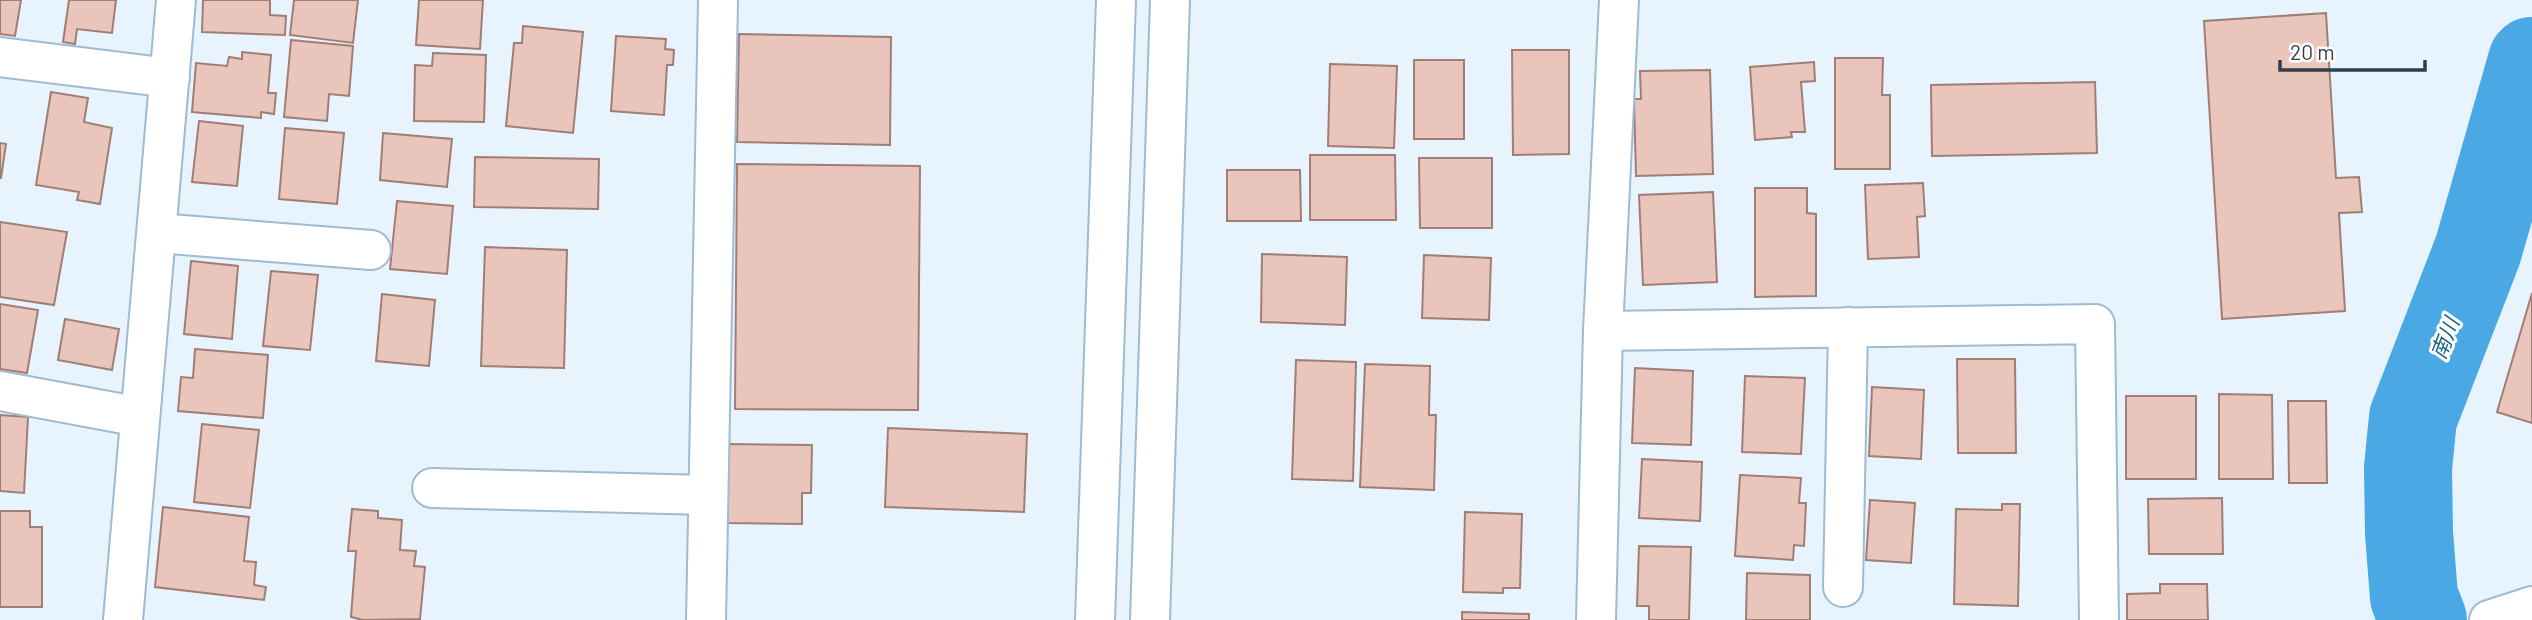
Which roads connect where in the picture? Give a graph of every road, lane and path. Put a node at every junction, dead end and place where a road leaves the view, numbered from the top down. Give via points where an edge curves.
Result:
1 (176, 0) edge
2 (718, 0) edge
3 (1116, 0) edge
4 (1170, 0) edge
5 (1619, 0) edge
6 (0, 57) edge
7 (170, 78) junction
8 (157, 233) junction
9 (371, 250) dead end
10 (1848, 327) junction
11 (1603, 331) junction
12 (0, 391) edge
13 (140, 417) junction
14 (432, 488) dead end
15 (708, 495) junction
16 (1843, 587) dead end
17 (2532, 606) edge
18 (123, 620) edge
19 (706, 620) edge
20 (1096, 620) edge
21 (1150, 620) edge
22 (1596, 620) edge
23 (2099, 620) edge
24 (2489, 620) edge

1 - 7 street
2 - 15 street
3 - 20 street
4 - 21 street
5 - 11 street
6 - 7 street
7 - 8 street
8 - 9 street
8 - 13 street
10 - 11 street
10 - 16 street
10 - 23 street via 2095,324
11 - 22 street
12 - 13 street
13 - 18 street
14 - 15 street
15 - 19 street
17 - 24 street

